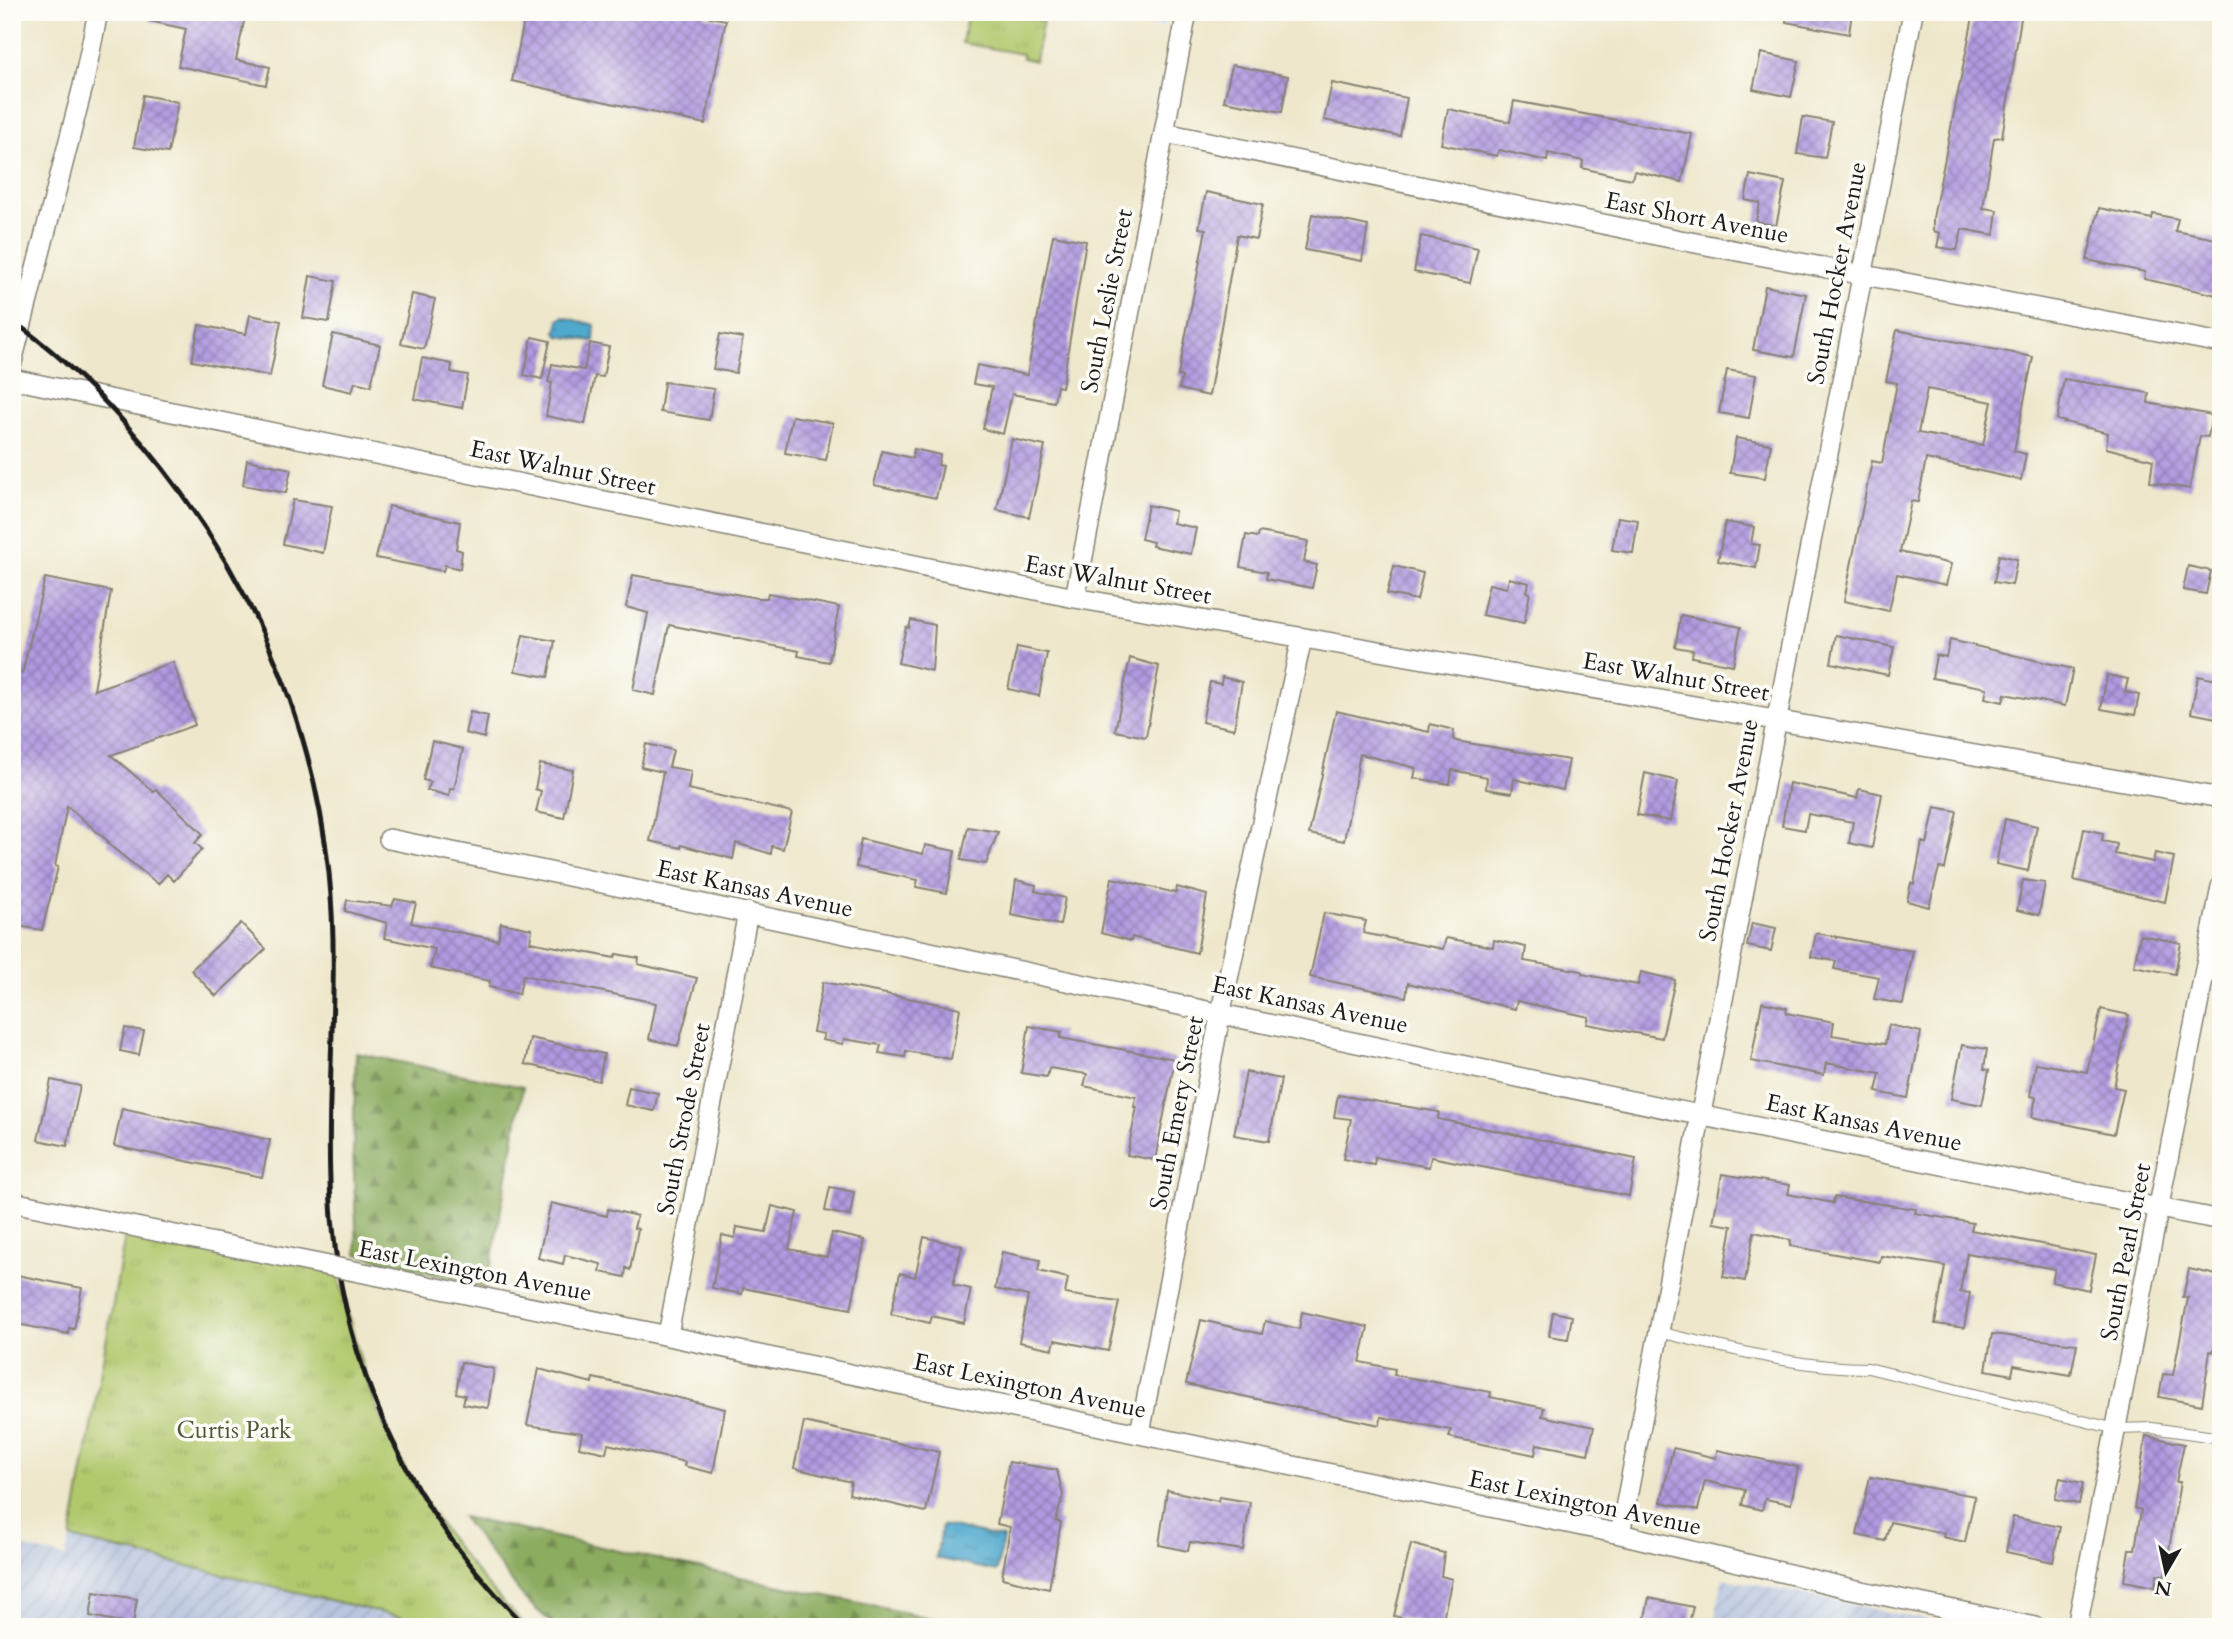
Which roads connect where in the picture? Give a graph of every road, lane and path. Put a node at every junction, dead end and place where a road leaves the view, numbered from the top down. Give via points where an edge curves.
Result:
1 (98, 12) edge
2 (1187, 12) edge
3 (1913, 12) edge
4 (1165, 133) junction
5 (1862, 274) junction
6 (2221, 343) edge
7 (12, 362) edge
8 (12, 379) edge
9 (1075, 598) junction
10 (1302, 638) junction
11 (1775, 719) junction
12 (2221, 798) edge
13 (389, 839) dead end
14 (2221, 887) edge
15 (748, 912) junction
16 (1221, 1011) junction
17 (1700, 1114) junction
18 (12, 1202) edge
19 (2160, 1208) junction
20 (2221, 1220) edge
21 (1658, 1332) junction
22 (668, 1335) junction
23 (2116, 1429) junction
24 (1140, 1433) junction
25 (2221, 1438) edge
26 (1620, 1534) junction
27 (2036, 1627) edge
28 (2077, 1627) edge

1 - 7 street
2 - 4 street, South Leslie Street
3 - 5 street, South Hocker Avenue
4 - 5 street, East Short Avenue
4 - 9 street, South Leslie Street
5 - 6 street, East Short Avenue
5 - 11 street, South Hocker Avenue
8 - 9 street, East Walnut Street
9 - 10 street, East Walnut Street
10 - 11 street, East Walnut Street
10 - 16 street, South Emery Street
11 - 12 street, East Walnut Street
11 - 17 street, South Hocker Avenue
13 - 15 street, East Kansas Avenue
14 - 19 street, South Pearl Street
15 - 16 street, East Kansas Avenue
15 - 22 street, South Strode Street
16 - 17 street, East Kansas Avenue
16 - 24 street, South Emery Street
17 - 19 street, East Kansas Avenue
17 - 21 street, South Hocker Avenue
18 - 22 street, East Lexington Avenue, bridge
19 - 20 street, East Kansas Avenue
19 - 23 street, South Pearl Street
21 - 23 lane via 1788,1362 1868,1368
21 - 26 street, South Hocker Avenue
22 - 24 street, East Lexington Avenue
23 - 25 lane via 2152,1427
23 - 28 street, South Pearl Street
24 - 26 street, East Lexington Avenue
26 - 27 street, East Lexington Avenue

